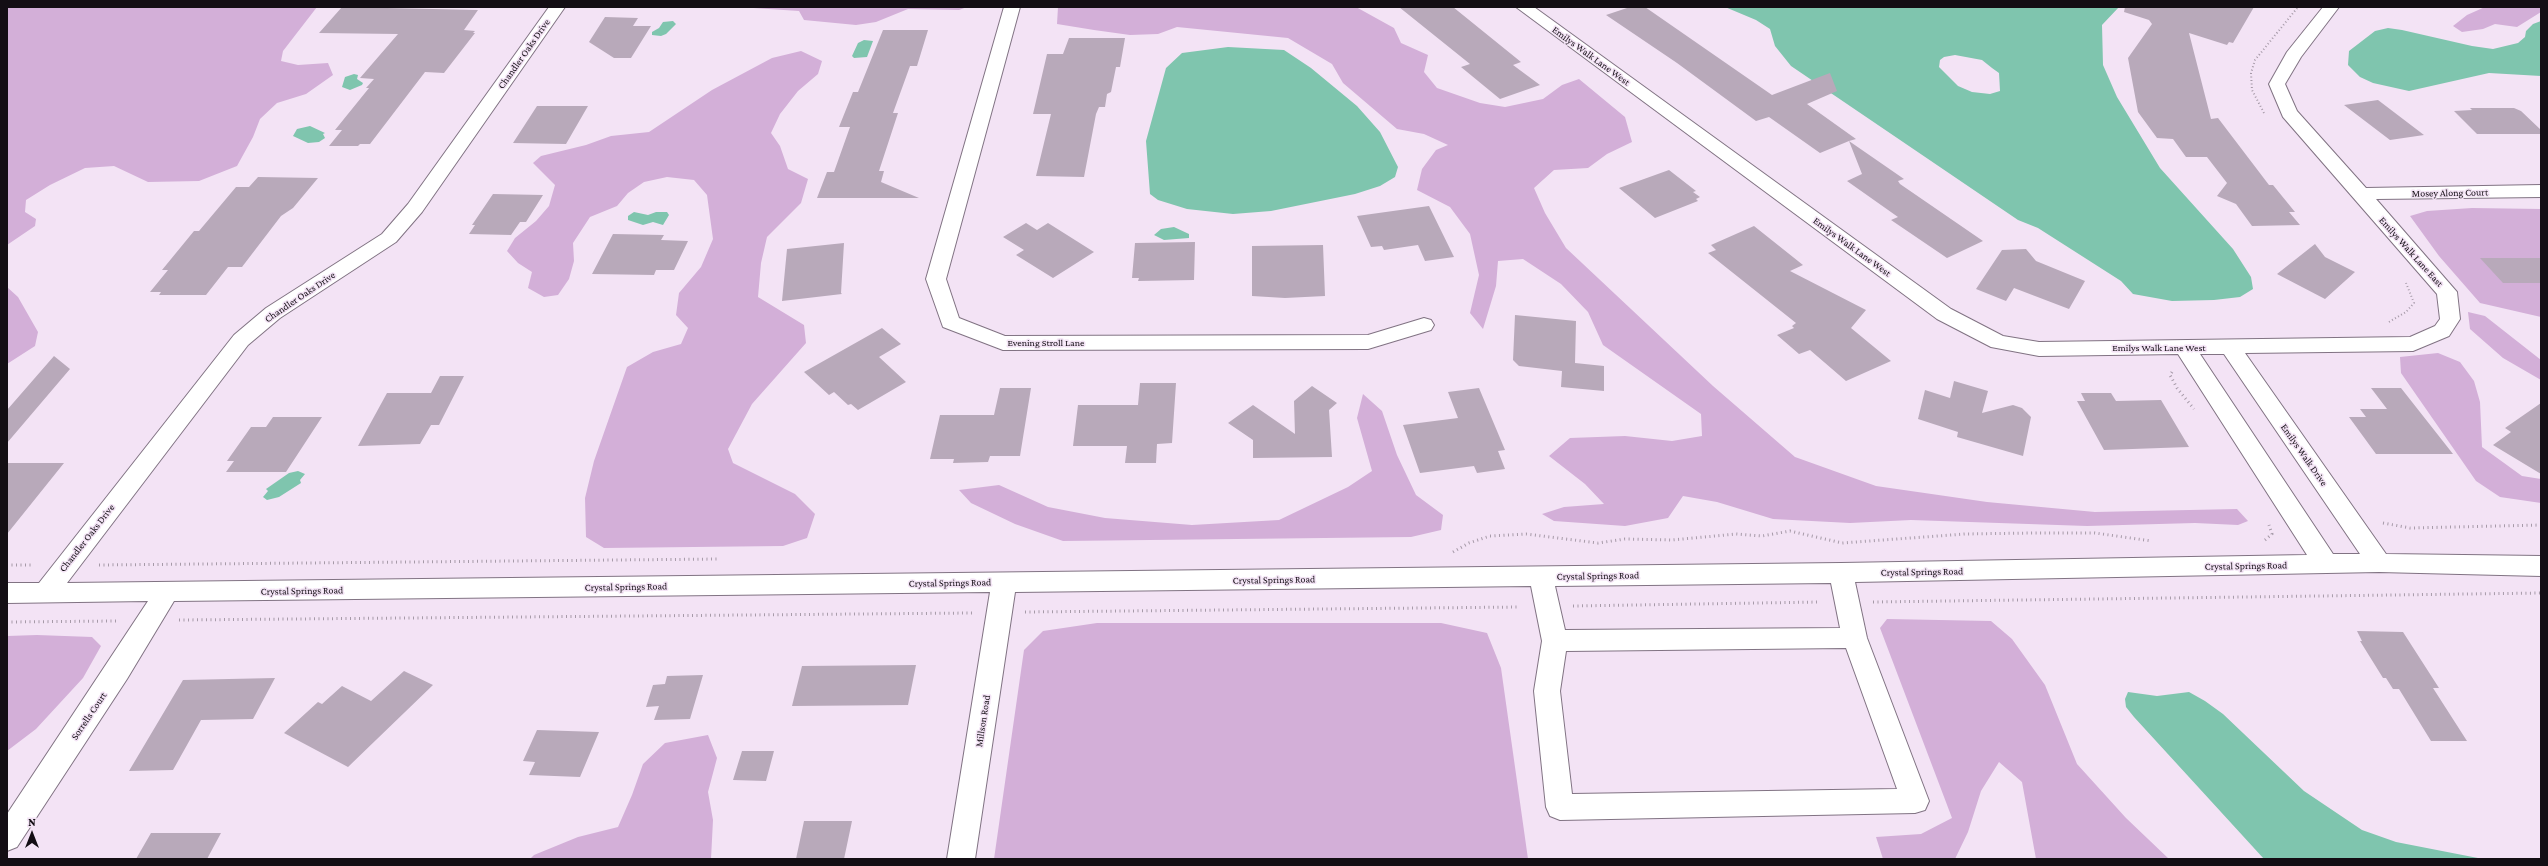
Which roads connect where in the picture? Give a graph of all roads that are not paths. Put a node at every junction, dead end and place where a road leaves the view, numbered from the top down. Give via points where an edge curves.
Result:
1 (557, 7) edge
2 (1012, 7) edge
3 (2331, 7) edge
4 (1529, 8) edge
5 (2541, 191) edge
6 (2359, 194) junction
7 (1424, 325) dead end
8 (2230, 347) junction
9 (2185, 348) junction
10 (2378, 563) junction
11 (2326, 564) junction
12 (2541, 566) edge
13 (1841, 574) junction
14 (1541, 577) junction
15 (1004, 583) junction
16 (167, 592) junction
17 (7, 593) edge
18 (45, 593) junction
19 (1855, 638) junction
20 (1555, 641) junction
21 (7, 838) edge
22 (961, 859) edge

1 - 18 street, Chandler Oaks Drive via 415,208 389,238 273,313 241,340
2 - 7 street, Evening Stroll Lane via 936,279 950,322 1002,343 1368,342
3 - 6 street, Emilys Walk Lane East via 2293,56 2277,84 2289,113
4 - 9 street, Emilys Walk Lane West via 1944,314 1998,342 2039,349
5 - 6 street, Mosey Along Court
6 - 8 street, Emilys Walk Lane East via 2447,292 2450,318 2442,331 2413,344
8 - 9 street, Emilys Walk Lane West
8 - 10 street, Emilys Walk Drive
9 - 11 street
10 - 11 street, Crystal Springs Road
10 - 12 street, Crystal Springs Road
11 - 13 street, Crystal Springs Road
13 - 14 street, Crystal Springs Road
13 - 19 street
14 - 15 street, Crystal Springs Road
14 - 20 street
15 - 16 street, Crystal Springs Road
15 - 22 street, Millson Road
16 - 18 street, Crystal Springs Road
16 - 21 street, Sorrells Court
17 - 18 street, Crystal Springs Road
19 - 20 street
19 - 20 street via 1915,800 1560,807 1547,691

